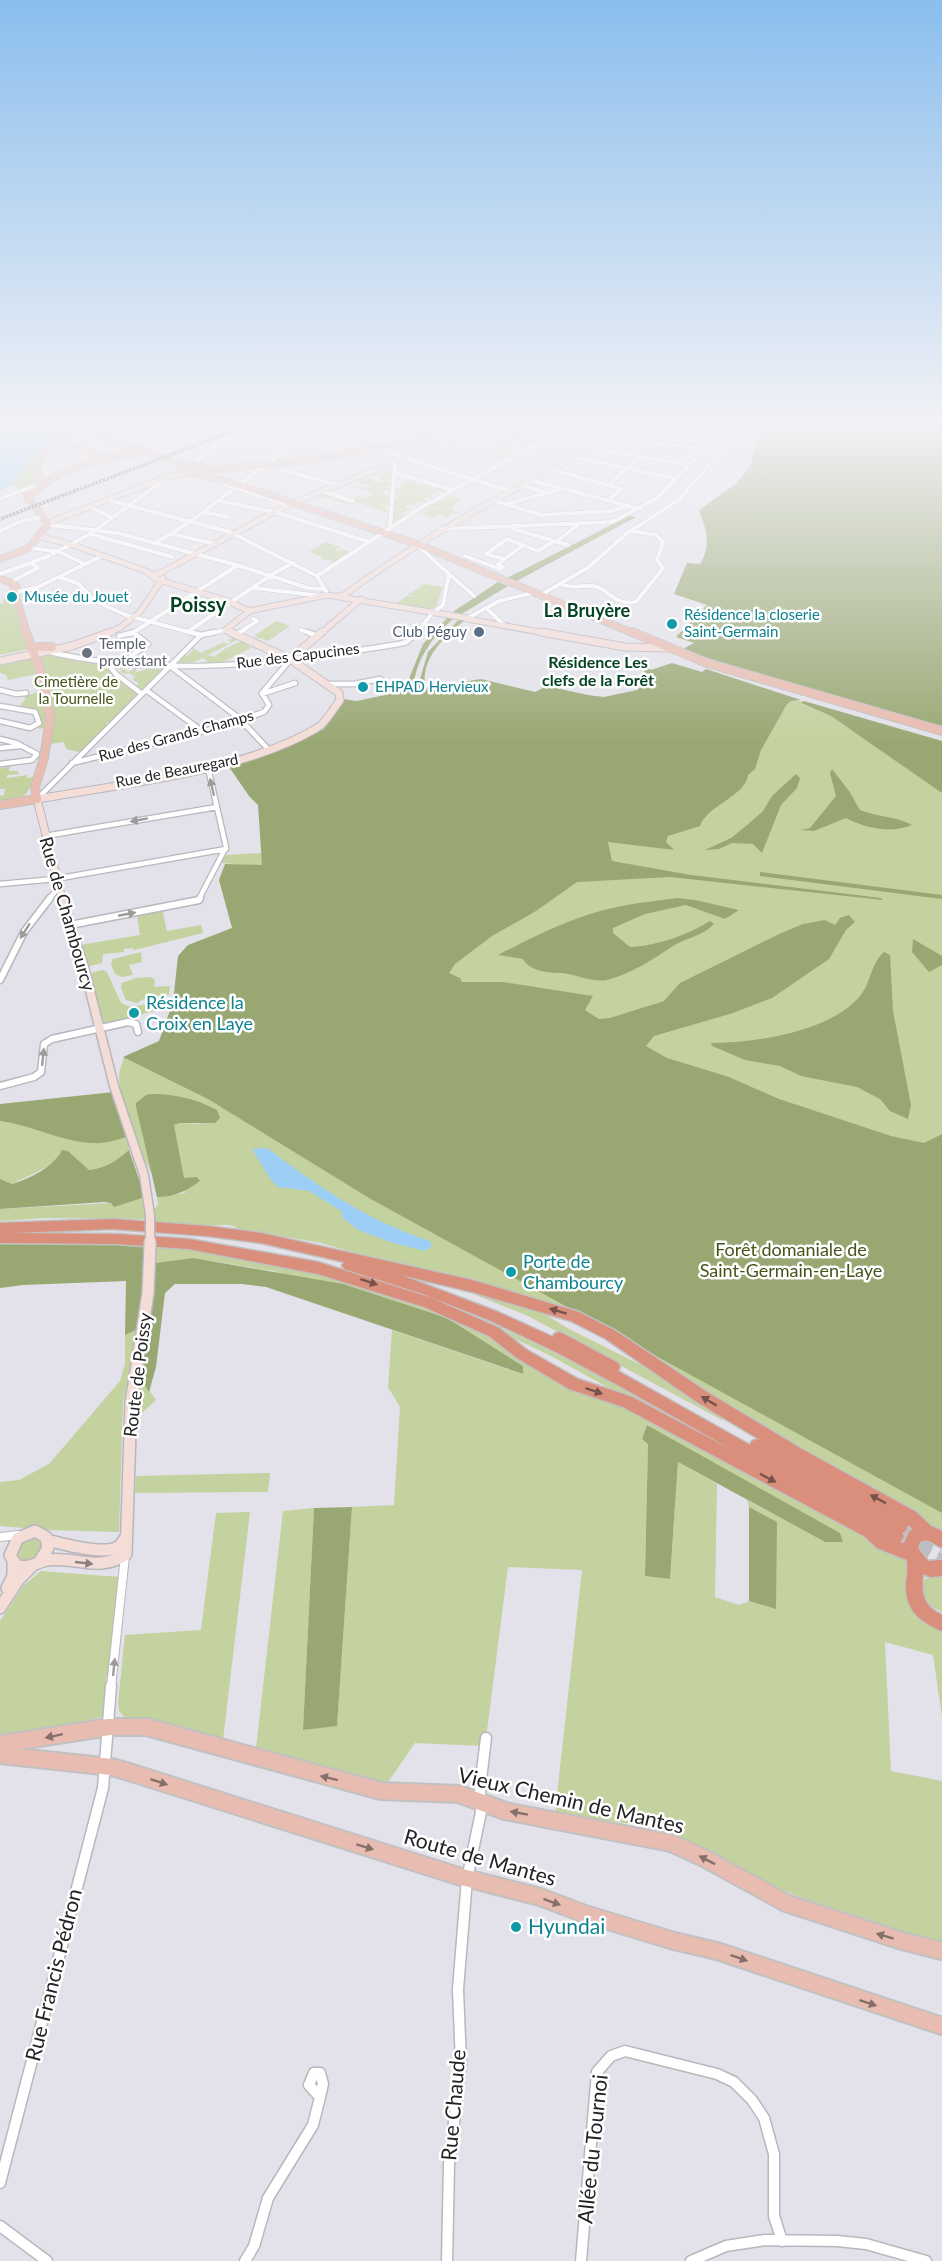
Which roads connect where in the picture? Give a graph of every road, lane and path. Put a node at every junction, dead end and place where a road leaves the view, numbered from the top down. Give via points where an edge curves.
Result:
1 (92, 532) edge
2 (44, 533) edge
3 (93, 533) edge
4 (105, 533) edge
5 (229, 533) edge
6 (237, 533) edge
7 (339, 533) edge
8 (378, 533) edge
9 (435, 533) edge
10 (508, 533) edge
11 (525, 533) edge
12 (568, 533) edge
13 (628, 533) edge
14 (640, 533) edge
15 (171, 534) joint
16 (234, 534) junction
17 (382, 534) junction
18 (42, 537) junction
19 (136, 538) junction
20 (507, 539) junction
21 (369, 542) junction
22 (555, 542) junction
23 (127, 544) junction
24 (154, 544) junction
25 (216, 544) junction
26 (417, 544) junction
27 (73, 545) junction
28 (568, 545) dead end
29 (521, 547) junction
30 (31, 548) junction
31 (181, 550) junction
32 (59, 552) junction
33 (431, 553) junction
34 (196, 554) junction
35 (102, 556) junction
36 (465, 556) dead end
37 (3, 557) edge
38 (175, 558) junction
39 (504, 559) junction
40 (31, 563) junction
41 (293, 563) junction
42 (85, 564) junction
43 (238, 565) junction
44 (449, 574) junction
45 (488, 574) junction
46 (271, 575) junction
47 (0, 576) edge
48 (317, 576) junction
49 (59, 577) junction
50 (161, 578) junction
51 (560, 584) junction
52 (16, 587) junction
53 (253, 588) junction
54 (31, 589) junction
55 (197, 591) junction
56 (323, 594) junction
57 (540, 594) junction
58 (342, 596) junction
59 (474, 596) dead end
60 (360, 599) junction
61 (230, 603) junction
62 (442, 605) junction
63 (486, 608) junction
64 (250, 610) junction
65 (433, 612) junction
66 (452, 615) junction
67 (136, 616) junction
68 (253, 619) dead end
69 (469, 619) junction
70 (153, 621) junction
71 (504, 625) junction
72 (225, 630) junction
73 (302, 630) dead end
74 (189, 631) junction
75 (134, 633) junction
76 (201, 635) junction
77 (236, 635) junction
78 (119, 636) dead end
79 (318, 636) junction
80 (103, 637) junction
81 (52, 647) joint
82 (664, 648) junction
83 (36, 651) junction
84 (290, 659) junction
85 (0, 660) edge
86 (108, 664) junction
87 (135, 666) junction
88 (170, 666) junction
89 (380, 679) dead end
90 (295, 683) dead end
91 (327, 684) junction
92 (0, 690) edge
93 (146, 690) junction
94 (26, 693) dead end
95 (142, 694) junction
96 (261, 694) junction
97 (0, 706) edge
98 (240, 720) junction
99 (0, 721) edge
100 (202, 731) junction
101 (942, 732) edge
102 (0, 739) edge
103 (21, 746) junction
104 (0, 748) edge
105 (269, 750) junction
106 (72, 763) junction
107 (0, 764) edge
108 (208, 768) junction
109 (38, 792) junction
110 (4, 804) edge
111 (217, 807) junction
112 (45, 836) junction
113 (226, 849) junction
114 (57, 883) junction
115 (0, 884) edge
116 (69, 925) junction
117 (0, 980) edge
118 (100, 1029) junction
119 (138, 1032) dead end
120 (0, 1086) edge
121 (150, 1215) joint
122 (0, 1228) edge
123 (0, 1236) edge
124 (384, 1265) junction
125 (926, 1532) junction
126 (23, 1534) junction
127 (127, 1535) junction
128 (0, 1537) edge
129 (47, 1540) junction
130 (942, 1540) edge
131 (126, 1554) junction
132 (8, 1558) edge
133 (36, 1564) junction
134 (930, 1566) edge
135 (0, 1598) edge
136 (0, 1608) edge
137 (942, 1615) edge
138 (942, 1623) edge
139 (108, 1725) junction
140 (486, 1738) dead end
141 (0, 1744) edge
142 (0, 1755) edge
143 (103, 1767) junction
144 (479, 1801) junction
145 (467, 1879) junction
146 (942, 1951) edge
147 (942, 2026) edge
148 (320, 2097) dead end
149 (0, 2183) edge
150 (0, 2226) edge
151 (782, 2241) junction
152 (47, 2261) edge
153 (245, 2261) edge
154 (447, 2261) edge
155 (582, 2261) edge
156 (691, 2261) edge
157 (926, 2261) edge

1 - 27 street
2 - 18 main road
3 - 23 street
4 - 19 street
5 - 16 street
6 - 16 street
7 - 21 street
8 - 17 main road
9 - 26 street
10 - 20 street
11 - 22 street
12 - 22 street
13 - 51 street via 589,567
14 - 51 street via 662,539 657,559 663,568 633,603 610,599 595,586
15 - 24 street
15 - 25 street
16 - 25 street
16 - 41 street
17 - 21 street
17 - 26 main road
18 - 27 street
18 - 30 main road
19 - 23 street
19 - 24 street
20 - 29 street
20 - 39 street via 486,554
21 - 48 street
22 - 28 street
22 - 29 street via 539,551
23 - 38 street
24 - 31 street
25 - 34 street
26 - 33 main road
26 - 58 street
27 - 32 street
27 - 35 street
29 - 39 street
30 - 32 street
30 - 37 main road
31 - 34 street
31 - 38 street
32 - 40 street
32 - 42 street
33 - 44 street
33 - 45 main road
34 - 38 street
34 - 43 street
35 - 42 street
35 - 50 street
36 - 39 street via 492,567
38 - 50 street
40 - 47 street
40 - 52 street via 38,568
41 - 46 street
41 - 48 street
42 - 49 street
43 - 46 street
43 - 55 street
44 - 59 street
44 - 62 street
45 - 57 main road
45 - 57 main road
46 - 53 street
46 - 56 street
47 - 52 main road
48 - 56 street
49 - 54 street
49 - 67 street via 79,584 111,609
50 - 55 street
50 - 67 street
51 - 57 street
52 - 54 street
52 - 54 street
52 - 83 main road
53 - 56 street
53 - 61 street
55 - 61 street
55 - 70 street
56 - 58 street
56 - 64 street
57 - 63 street via 503,599
57 - 82 main road
57 - 82 main road
58 - 60 street
60 - 65 street
60 - 79 street, Rue des Grands Champs
61 - 64 street
61 - 74 street
62 - 65 street, Rue des Capucines
62 - 66 street
63 - 69 street
63 - 71 street
64 - 72 street
65 - 66 street
65 - 69 street
65 - 84 street, Rue des Capucines via 407,642
66 - 69 street
67 - 70 street
67 - 80 street
68 - 77 street via 257,621
69 - 71 street
70 - 74 street
70 - 75 street
71 - 82 street via 625,647
72 - 76 street
72 - 77 street
73 - 79 street
74 - 76 street
75 - 78 street
75 - 87 street via 148,644 131,656
76 - 88 street
77 - 84 street
79 - 84 street, Rue des Grands Champs
80 - 81 street
80 - 83 street
81 - 83 main road
82 - 101 main road
83 - 85 street
83 - 86 street, Rue des Capucines
83 - 109 main road via 50,724
84 - 88 street, Rue des Capucines via 259,664
84 - 91 street
84 - 96 street, Rue des Grands Champs
86 - 87 street, Rue des Capucines
86 - 95 street
87 - 88 street, Rue des Capucines
88 - 93 street
88 - 98 street
89 - 91 street
90 - 96 street
91 - 105 street, Rue de Beauregard via 340,697 325,722 313,732
92 - 94 street
93 - 95 street
93 - 100 street
95 - 106 street
96 - 98 street, Rue des Grands Champs via 269,705 267,710
97 - 99 street via 37,713 39,723 30,728
98 - 100 street, Rue des Grands Champs
98 - 105 street
100 - 106 street, Rue des Grands Champs
102 - 103 street
103 - 104 street
103 - 107 street via 36,753 36,757
105 - 108 street, Rue de Beauregard
106 - 109 street
108 - 109 street, Rue de Beauregard
111 -> 108 street
109 - 110 main road
109 - 112 street, Rue de Chambourcy
111 -> 112 street
111 - 113 street
112 - 114 street, Rue de Chambourcy
113 - 114 street
116 -> 113 street via 199,900
114 - 115 street
114 - 116 street, Rue de Chambourcy
114 -> 117 street via 24,932
116 - 118 street, Rue de Chambourcy
118 - 119 street via 133,1022
120 -> 118 street via 41,1072 44,1044 48,1041
118 - 121 street, Rue de Chambourcy via 114,1086 144,1175
121 - 127 street, Route de Poissy, bridge via 148,1293 131,1403
122 - 124 highway via 113,1224 207,1231 261,1238
123 - 124 highway via 111,1231 205,1238 310,1256 384,1274 503,1319 899,1531 585,1351 506,1313
123 -> 134 highway via 189,1244 318,1268 427,1302 494,1332 522,1354 574,1384 627,1402
125 -> 124 highway via 911,1517 795,1453 702,1397 611,1335 574,1316
125 - 130 highway
125 - 134 highway via 911,1541
126 - 128 street
126 - 129 street via 37,1532
126 - 132 street
127 - 129 street via 113,1549
127 - 131 street, Route de Poissy
129 - 133 street via 47,1551
133 -> 131 street via 54,1560 106,1565 116,1563
139 -> 131 street, Route de Poissy
132 - 133 street via 22,1567
132 - 135 street via 12,1576
133 - 136 street via 19,1579
134 - 137 highway via 921,1575 920,1594 934,1612
134 - 138 highway via 912,1582 917,1603 926,1615
139 -> 141 main road, Vieux Chemin de Mantes
139 - 143 street, Route de Poissy
144 -> 139 main road, Vieux Chemin de Mantes via 459,1794 381,1791 147,1726
140 - 144 street, Rue Chaude
142 - 143 main road, Route de Mantes
143 -> 145 main road, Route de Mantes
143 - 149 street, Rue Francis Pédron via 103,1788
144 - 145 street, Rue Chaude via 481,1812
146 -> 144 main road, Vieux Chemin de Mantes via 795,1906 671,1843 505,1810
145 -> 147 main road, Route de Mantes via 717,1951
145 - 154 street, Rue Chaude via 458,1989 461,2064 449,2164
148 - 153 street via 314,2125 268,2198 254,2246
150 - 152 street
151 - 155 street, Allée du Tournoi via 774,2217 774,2154 764,2118 752,2100 734,2082 717,2074 620,2051 597,2072
151 - 156 street via 726,2246
151 - 157 street via 866,2244

